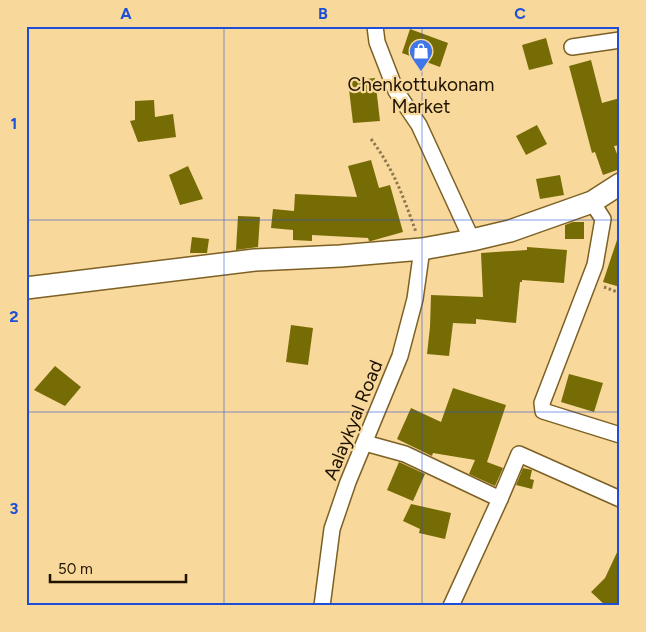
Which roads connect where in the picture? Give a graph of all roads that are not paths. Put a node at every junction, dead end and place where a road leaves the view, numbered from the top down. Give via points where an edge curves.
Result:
1 (375, 26) edge
2 (620, 40) edge
3 (572, 47) dead end
4 (620, 184) edge
5 (592, 202) junction
6 (472, 240) junction
7 (422, 249) junction
8 (26, 288) edge
9 (620, 435) edge
10 (365, 443) junction
11 (620, 498) edge
12 (500, 499) junction
13 (322, 606) edge
14 (451, 606) edge

1 - 6 street via 377,42 396,92 419,125
2 - 3 street
4 - 5 main road
5 - 6 main road
5 - 9 street via 604,219 595,265 542,403 543,411
6 - 7 main road
7 - 8 main road via 255,260
7 - 10 street, Aalaykyal Road via 415,299 400,356
10 - 12 street via 405,454
10 - 13 street, Aalaykyal Road via 332,529
11 - 12 street via 519,454
12 - 14 street

